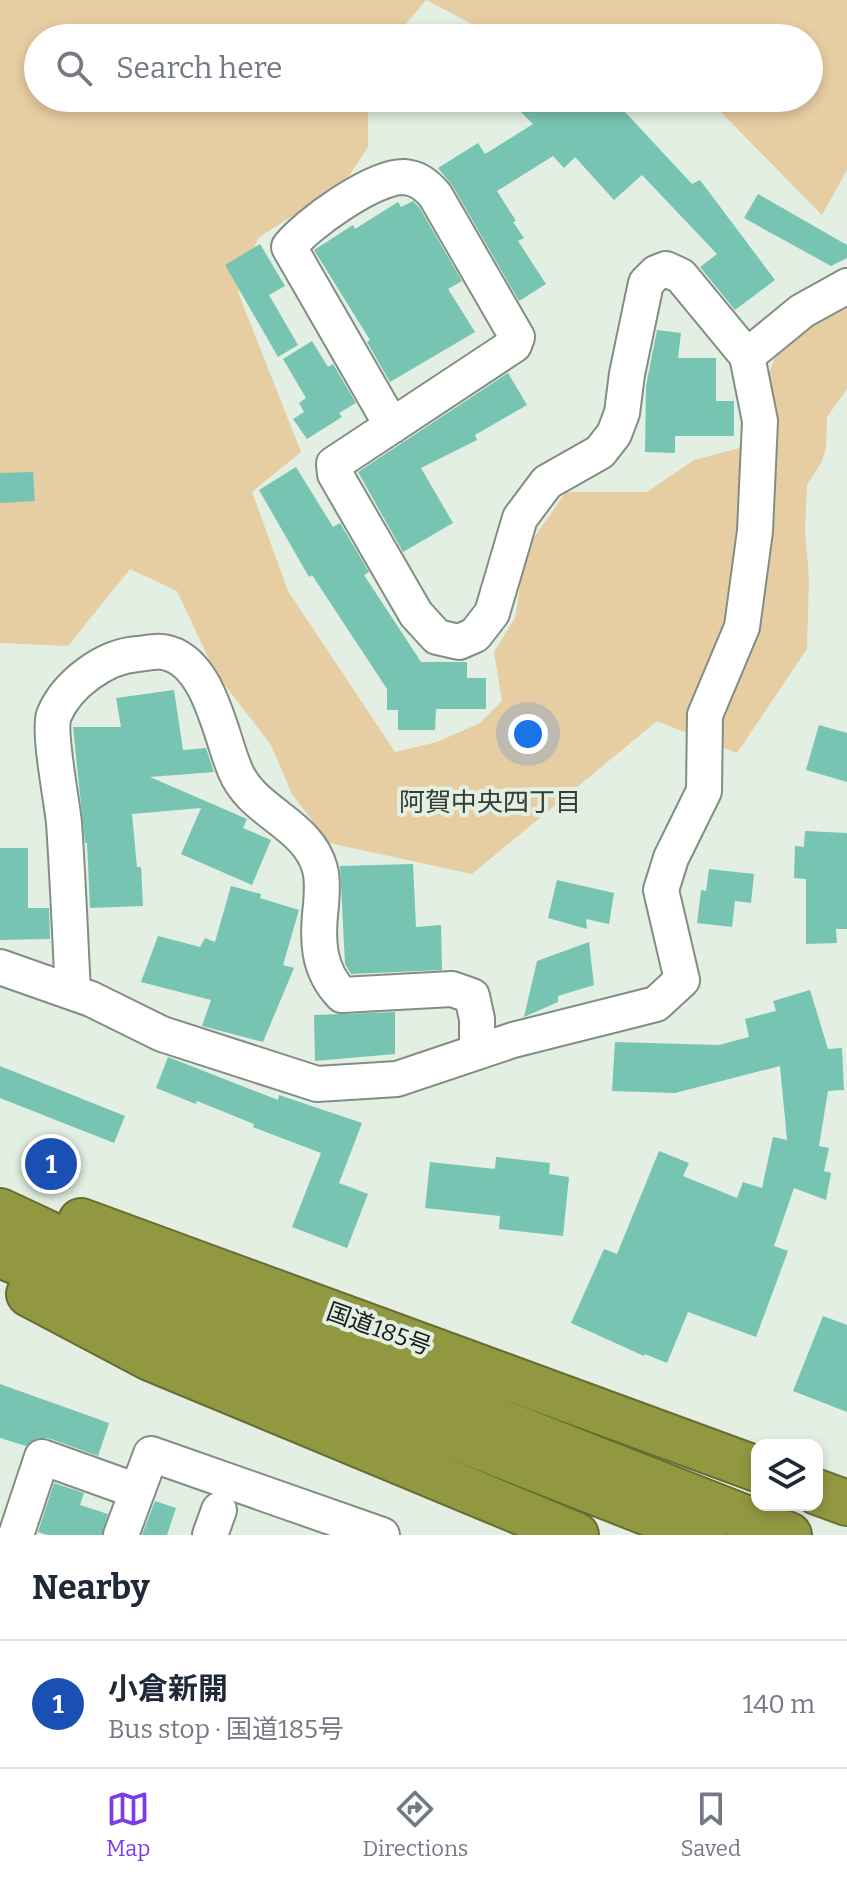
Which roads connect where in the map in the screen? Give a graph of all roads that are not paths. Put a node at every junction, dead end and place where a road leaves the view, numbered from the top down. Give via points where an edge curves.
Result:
1 (847, 286) edge
2 (747, 356) junction
3 (392, 426) junction
4 (0, 967) edge
5 (73, 992) junction
6 (477, 1052) junction
7 (0, 1192) edge
8 (0, 1211) edge
9 (0, 1255) edge
10 (0, 1278) edge
11 (751, 1467) edge
12 (614, 1483) junction
13 (137, 1491) junction
14 (823, 1494) edge
15 (847, 1503) edge
16 (508, 1523) edge
17 (16, 1535) edge
18 (121, 1535) edge
19 (382, 1535) edge
20 (576, 1535) edge
21 (704, 1535) edge
22 (789, 1535) edge

1 - 2 street via 802,311
2 - 3 street via 681,276 666,269 656,273 646,283 614,434 600,452 547,482 520,518 492,613 475,635 459,642 437,637 416,614 335,474 334,464
2 - 6 street via 760,421 755,531 742,627 705,715 704,791 661,890 682,980 656,1004
3 - 3 street via 514,345 517,337 435,195 424,182 403,177 377,182 289,247
4 - 5 street
5 - 6 street via 162,1034 317,1084 397,1079
5 - 6 street via 53,717 77,683 98,666 128,654 163,652 192,668 248,794 305,840 320,868 320,954 328,980 342,995 452,989 472,996
7 - 11 highway, 国道185号
8 - 12 highway via 193,1301
9 - 12 highway
10 - 16 highway via 150,1358
12 - 21 highway
12 - 22 highway
13 - 17 street via 42,1457
13 - 18 street
13 - 19 street via 151,1454
14 - 15 highway
16 - 20 highway

